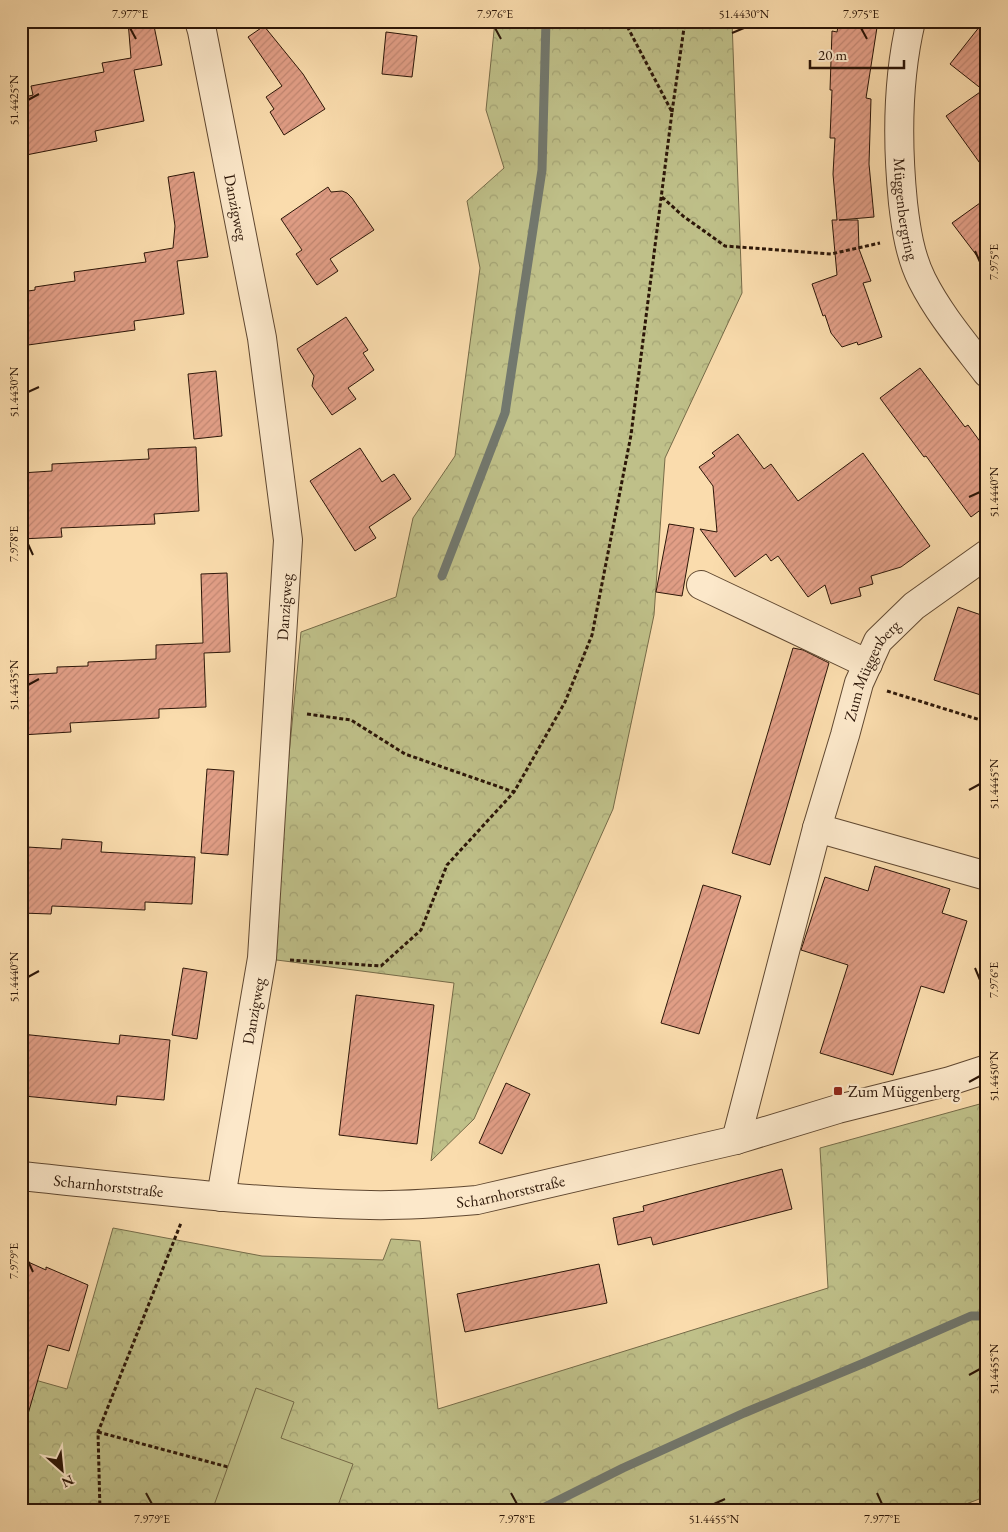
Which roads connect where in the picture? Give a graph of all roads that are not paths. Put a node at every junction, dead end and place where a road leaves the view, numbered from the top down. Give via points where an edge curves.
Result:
1 (199, 21) edge
2 (911, 21) edge
3 (987, 373) edge
4 (987, 554) edge
5 (701, 585) dead end
6 (864, 673) junction
7 (817, 828) junction
8 (987, 876) edge
9 (987, 1069) edge
10 (736, 1140) junction
11 (21, 1176) edge
12 (221, 1197) junction

1 - 12 street, Danzigweg via 262,338 288,540 262,958
2 - 3 street, Müggenbergring via 900,104 900,170 907,238 922,278 942,314
4 - 6 street, Zum Müggenberg via 914,606 878,641
5 - 6 street
6 - 7 street, Zum Müggenberg
7 - 8 street
7 - 10 street, Zum Müggenberg
9 - 10 street, Scharnhorststraße
10 - 12 street, Scharnhorststraße via 476,1200 371,1205
11 - 12 street, Scharnhorststraße

